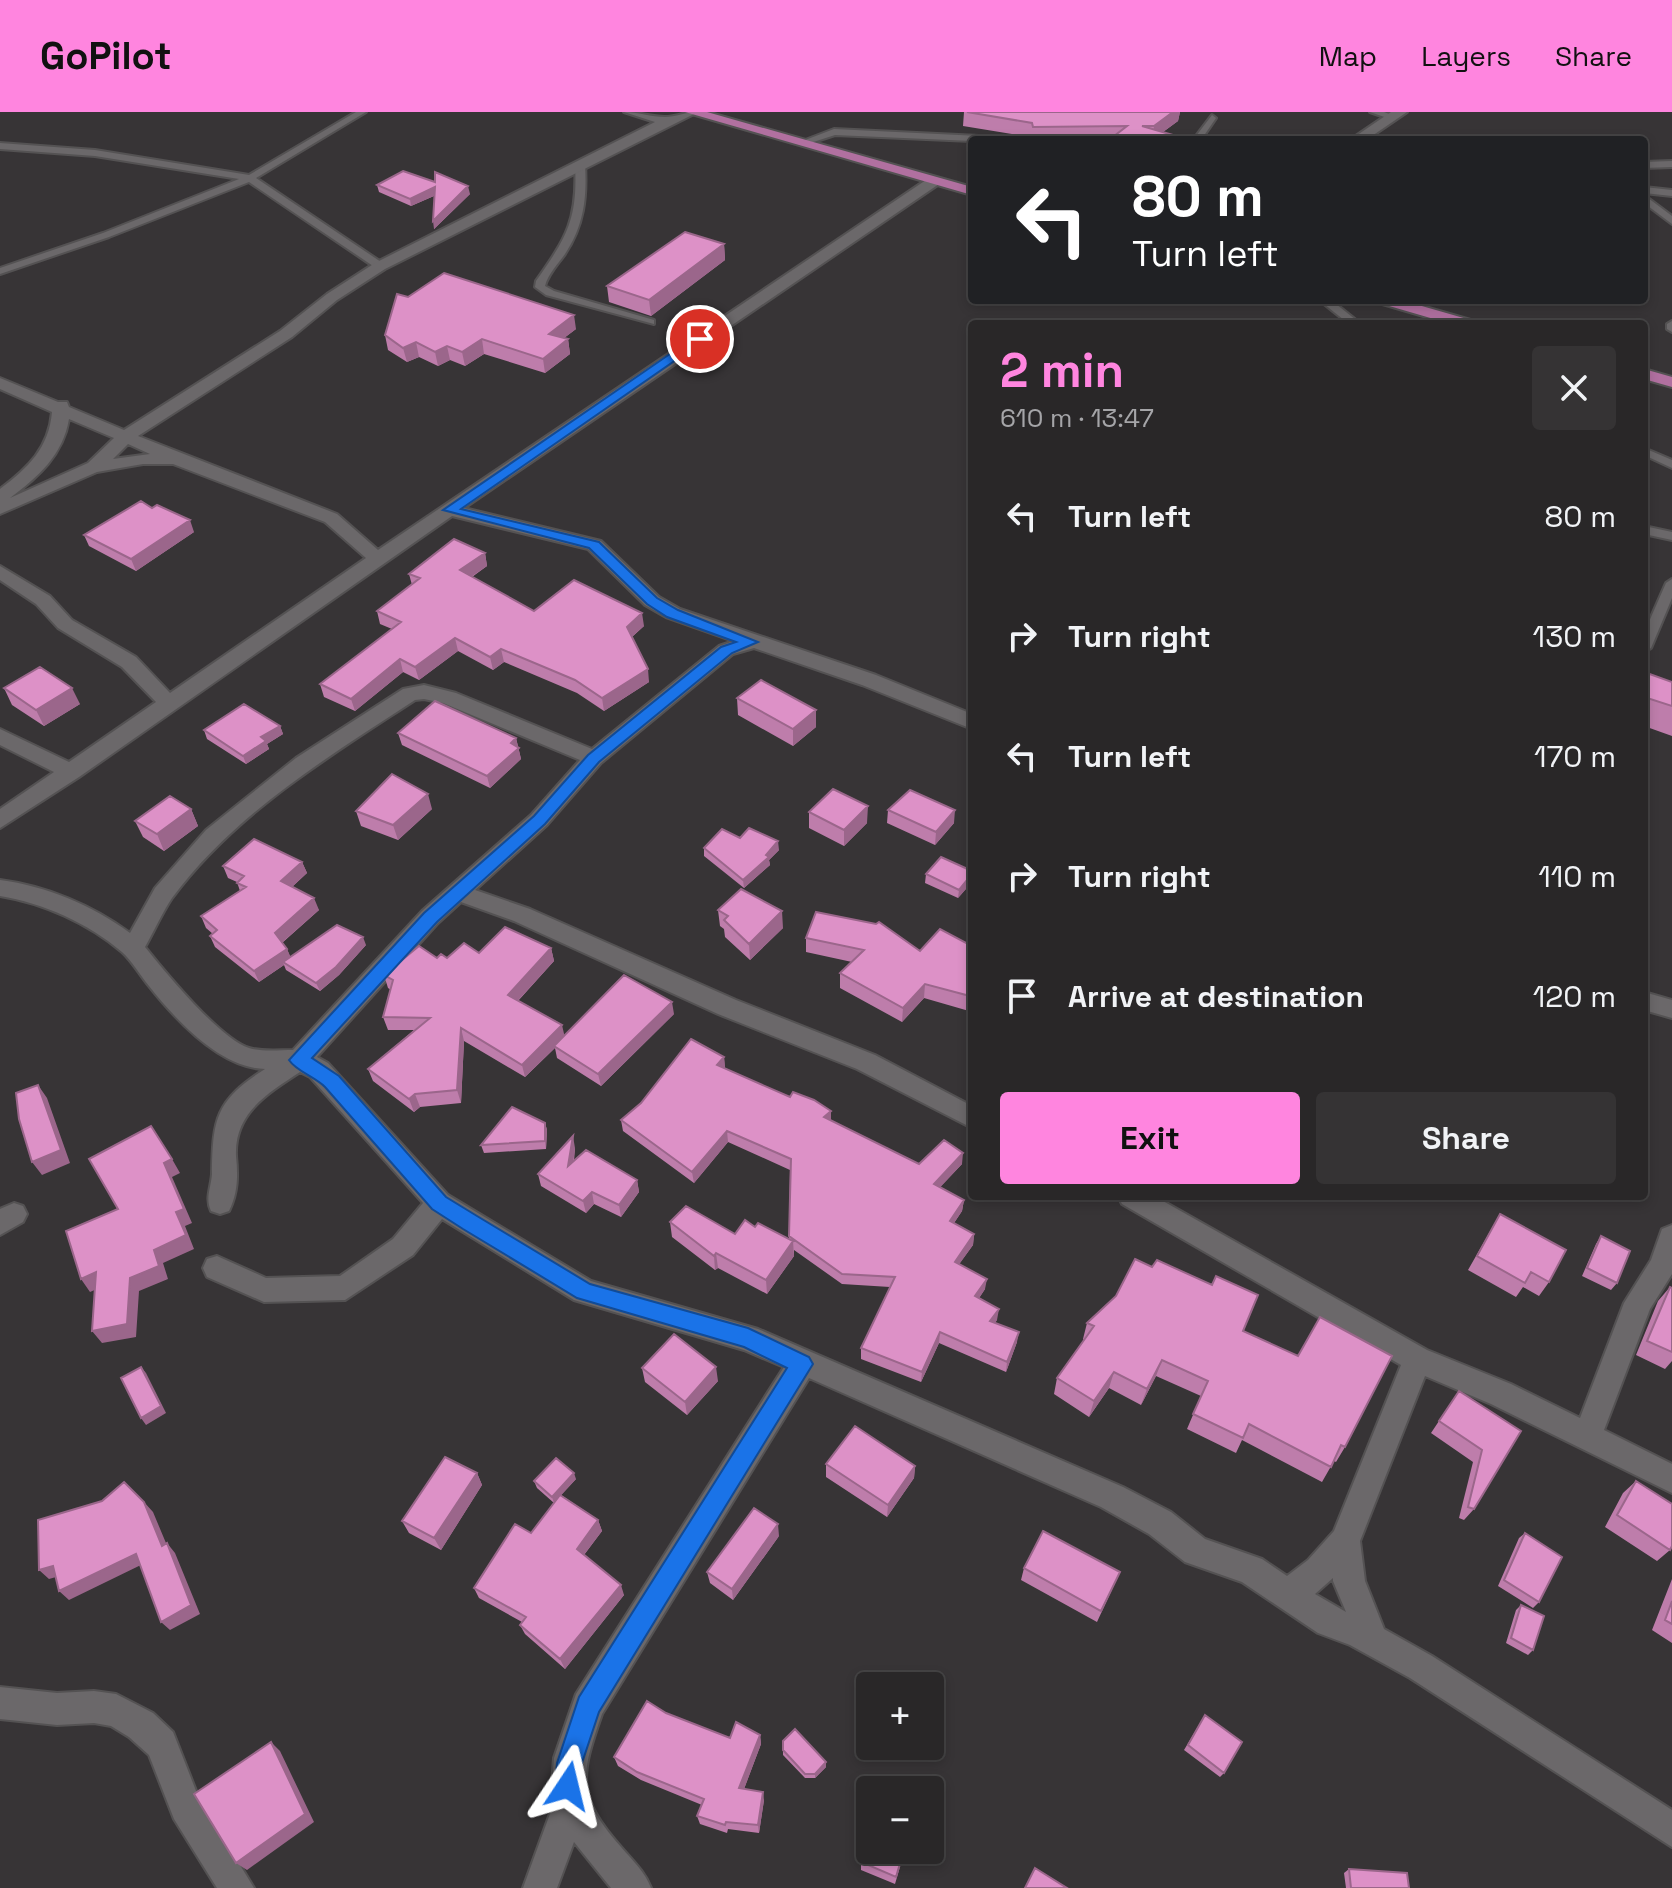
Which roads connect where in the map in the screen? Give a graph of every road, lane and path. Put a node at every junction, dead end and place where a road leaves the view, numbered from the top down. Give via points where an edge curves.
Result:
1 (362, 112) edge
2 (631, 112) edge
3 (692, 112) edge
4 (1374, 112) edge
5 (1396, 115) edge
6 (1212, 118) dead end
7 (668, 122) junction
8 (1200, 136) edge
9 (1363, 136) edge
10 (968, 138) edge
11 (804, 142) junction
12 (0, 146) edge
13 (580, 164) junction
14 (1672, 164) edge
15 (1648, 165) edge
16 (250, 178) junction
17 (934, 181) junction
18 (968, 190) edge
19 (1648, 190) edge
20 (1672, 193) edge
21 (1648, 201) edge
22 (1672, 221) edge
23 (380, 266) junction
24 (0, 271) edge
25 (1329, 304) edge
26 (1398, 304) edge
27 (1351, 320) edge
28 (1454, 320) edge
29 (650, 322) dead end
30 (1648, 375) edge
31 (1672, 382) edge
32 (0, 383) edge
33 (61, 406) junction
34 (128, 435) junction
35 (1648, 453) edge
36 (177, 459) junction
37 (1672, 465) edge
38 (94, 467) junction
39 (0, 497) edge
40 (0, 509) edge
41 (450, 510) junction
42 (1648, 531) edge
43 (1672, 536) edge
44 (378, 559) junction
45 (0, 572) edge
46 (1672, 583) edge
47 (1648, 639) edge
48 (751, 642) junction
49 (168, 703) junction
50 (968, 720) edge
51 (0, 736) edge
52 (594, 758) junction
53 (72, 772) junction
54 (0, 820) edge
55 (0, 888) edge
56 (460, 893) junction
57 (133, 948) junction
58 (1648, 1002) edge
59 (1672, 1009) edge
60 (299, 1060) junction
61 (968, 1116) edge
62 (1141, 1200) edge
63 (220, 1203) dead end
64 (439, 1203) junction
65 (1672, 1237) edge
66 (217, 1268) dead end
67 (1417, 1359) junction
68 (802, 1364) junction
69 (1587, 1437) junction
70 (1672, 1479) edge
71 (1345, 1541) junction
72 (1289, 1594) junction
73 (1373, 1641) junction
74 (0, 1703) edge
75 (570, 1803) junction
76 (1672, 1830) edge
77 (237, 1888) edge
78 (540, 1888) edge
79 (634, 1888) edge

1 - 16 lane
2 - 7 street
3 - 7 street
3 - 11 main road
4 - 5 lane
5 - 9 street
6 - 8 lane
7 - 13 street
10 - 11 lane via 834,132
11 - 17 main road
12 - 16 lane via 95,153
13 - 23 street
13 - 29 lane via 574,233 540,287
14 - 15 lane
16 - 23 lane
16 - 24 lane
17 - 18 main road
17 - 41 street
19 - 20 lane
21 - 22 lane
23 - 34 street via 286,334
25 - 27 lane
26 - 28 main road
30 - 31 main road
32 - 33 street
33 - 34 street
33 - 39 street via 54,447
34 - 36 street
34 - 38 street
35 - 37 lane
36 - 38 street
36 - 44 street via 331,518
38 - 40 street
41 - 44 street
41 - 48 street via 594,545 652,601
42 - 43 lane
44 - 49 street
45 - 49 street via 43,600 65,624 129,662
46 - 47 lane
48 - 50 street via 869,680
48 - 52 street via 726,650
49 - 53 street
51 - 53 street
52 - 56 street via 539,820
52 - 57 street via 449,698 410,694 303,763 214,836 163,894
53 - 54 street
55 - 57 street via 34,893 104,926
56 - 60 street via 430,917
56 - 61 street via 866,1062
57 - 60 street via 225,1048 248,1059
58 - 59 street
60 - 63 street via 262,1084 229,1120
60 - 64 street via 332,1081
62 - 67 street
64 - 66 street via 403,1247 345,1288 264,1290
64 - 68 street via 584,1291 748,1338
65 - 69 street via 1663,1265 1638,1303
67 - 69 street
67 - 71 street
68 - 72 street via 1112,1497 1160,1523 1196,1551 1251,1570
68 - 75 street via 588,1706 570,1763
69 - 70 street
71 - 72 street
71 - 73 street via 1349,1581
72 - 73 street via 1329,1622
73 - 76 street
74 - 77 street via 116,1710 141,1725 161,1744 186,1807
75 - 78 street
75 - 79 street

